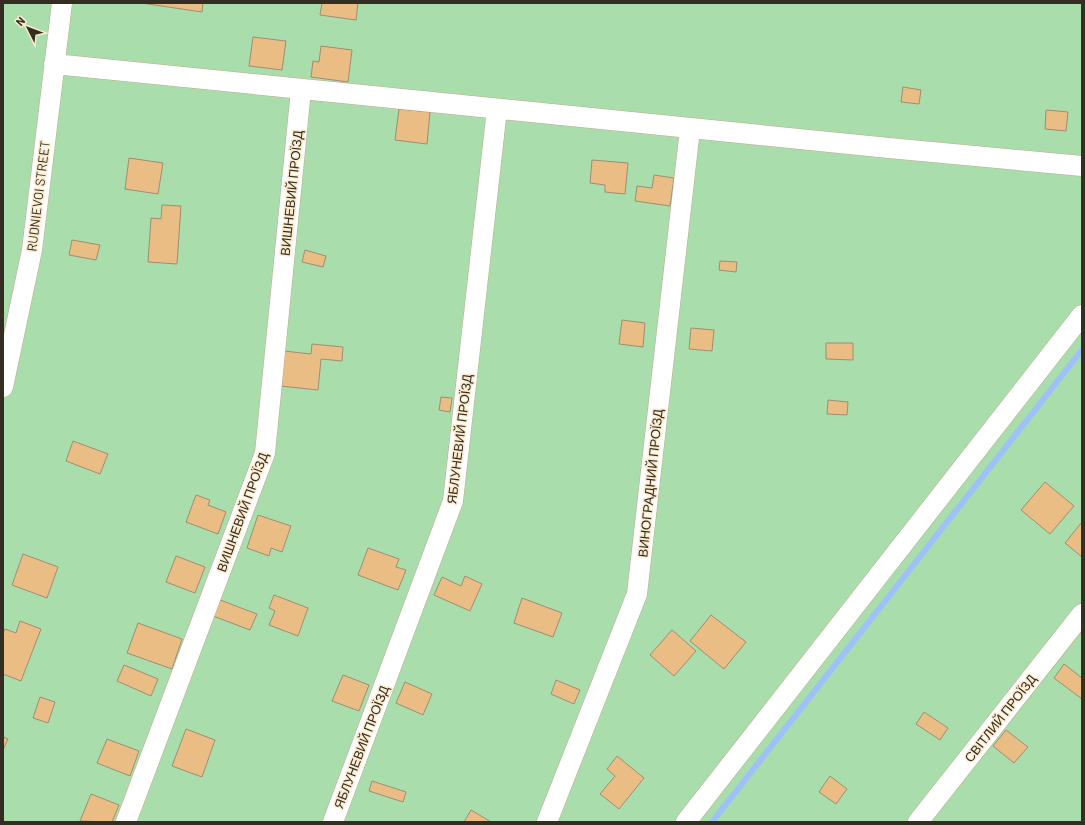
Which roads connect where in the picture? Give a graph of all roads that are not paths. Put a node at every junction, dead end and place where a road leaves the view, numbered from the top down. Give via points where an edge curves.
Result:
1 (62, 3) edge
2 (54, 64) junction
3 (301, 90) junction
4 (497, 109) junction
5 (690, 128) junction
6 (1082, 166) edge
7 (1082, 315) edge
8 (3, 387) edge
9 (1082, 614) edge
10 (126, 822) edge
11 (333, 822) edge
12 (547, 822) edge
13 (686, 822) edge
14 (918, 822) edge

1 - 2 street, RUDNIEVOI STREET
2 - 3 street
2 - 8 street, RUDNIEVOI STREET via 32,250
3 - 4 street
3 - 10 street, ВИШНЕВИЙ ПРОЇЗД via 265,453
4 - 5 street
4 - 11 street, ЯБЛУНЕВИЙ ПРОЇЗД via 453,501
5 - 6 street
5 - 12 street, ВИНОГРАДНИЙ ПРОЇЗД via 637,594
7 - 13 street
9 - 14 street, СВІТЛИЙ ПРОЇЗД

